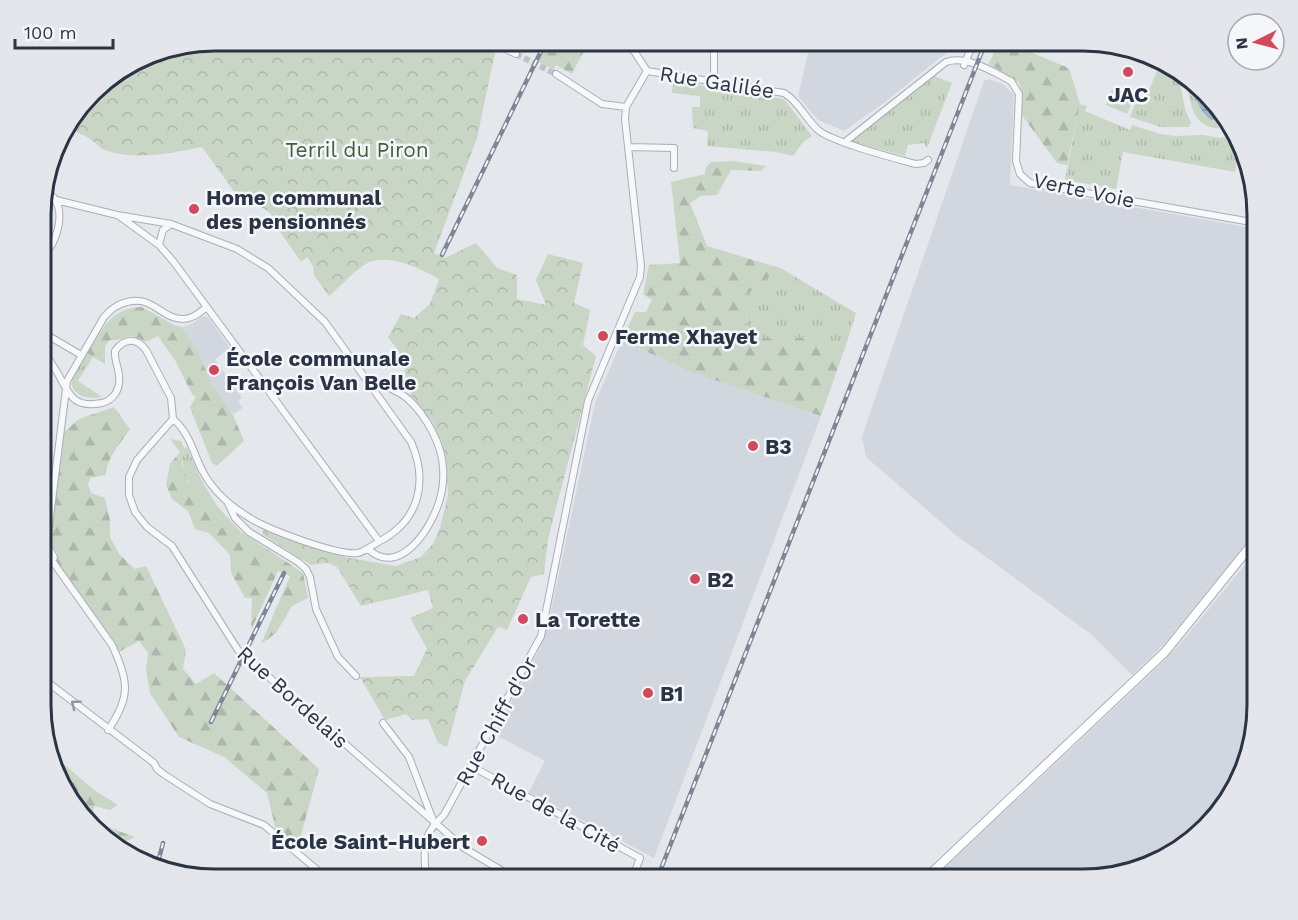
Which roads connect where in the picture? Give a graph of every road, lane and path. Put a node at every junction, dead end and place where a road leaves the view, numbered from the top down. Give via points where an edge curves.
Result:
1 (512, 51) edge
2 (634, 51) edge
3 (714, 51) edge
4 (970, 51) edge
5 (516, 54) tunnel mouth
6 (965, 63) junction
7 (646, 71) junction
8 (556, 74) tunnel mouth
9 (714, 82) junction
10 (626, 107) junction
11 (845, 142) junction
12 (628, 147) junction
13 (928, 160) dead end
14 (674, 168) dead end
15 (52, 196) edge
16 (56, 200) junction
17 (117, 214) junction
18 (1247, 221) edge
19 (171, 224) junction
20 (159, 245) junction
21 (51, 248) edge
22 (207, 307) junction
23 (51, 337) edge
24 (81, 355) junction
25 (51, 363) edge
26 (367, 381) junction
27 (65, 390) junction
28 (173, 419) junction
29 (51, 497) edge
30 (228, 503) junction
31 (379, 542) junction
32 (368, 549) junction
33 (1247, 550) edge
34 (51, 553) edge
35 (53, 562) joint
36 (356, 676) dead end
37 (51, 685) edge
38 (383, 723) dead end
39 (108, 730) junction
40 (471, 766) junction
41 (435, 823) junction
42 (316, 869) edge
43 (425, 869) edge
44 (499, 869) edge
45 (636, 869) edge
46 (936, 869) edge

1 - 5 street
2 - 7 street, Rue Galilée
3 - 9 street
4 - 6 street
6 - 11 street via 957,59 946,62
6 - 18 street, Verte Voie via 999,75 1016,87 1016,161 1020,174 1030,183
7 - 9 street, Rue Galilée
7 - 10 street
8 - 10 street via 607,106
9 - 11 street, Rue Galilée via 784,93 819,131
10 - 12 street, Rue Chiff d'Or
11 - 13 street, Rue Galilée via 915,164
12 - 14 street via 674,148
12 - 40 street, Rue Chiff d'Or via 640,277 588,401 541,636
15 - 16 street
16 - 17 street
16 - 21 street via 59,224
17 - 19 street
17 - 20 street
19 - 20 street via 163,230
19 - 26 street via 237,249 268,268 325,322
20 - 22 street
22 - 24 street via 185,319 175,318 146,301 123,303 104,317
22 - 31 street
23 - 24 street
24 - 27 street
25 - 27 street
26 - 31 street via 411,442 420,471 419,494 410,513 397,530
26 - 32 street via 373,380 408,398 433,432 443,467 438,506 407,551 394,559 385,559
27 - 28 street via 82,403 106,402 115,395 120,383 115,351 120,344 133,340 146,350 162,380 171,398
27 - 29 street
28 - 30 street via 186,434 208,481
28 - 41 street, Rue Bordelais via 137,460 129,477 129,495 135,512 172,546 238,650
30 - 32 street via 252,520 343,553
30 - 36 street via 235,518 249,532 306,569 316,609 338,657
31 - 32 street
33 - 46 street via 1165,652
34 - 35 street
35 - 39 street via 119,660 125,698
39 -> 37 street
38 - 41 street via 409,757
39 - 42 street via 210,804 264,825
40 - 41 street, Rue Chiff d'Or via 444,815
40 - 45 street, Rue de la Cité via 640,858
41 - 43 street, Rue Chiff d'Or via 428,833
41 - 44 street, Rue Bordelais via 464,848

